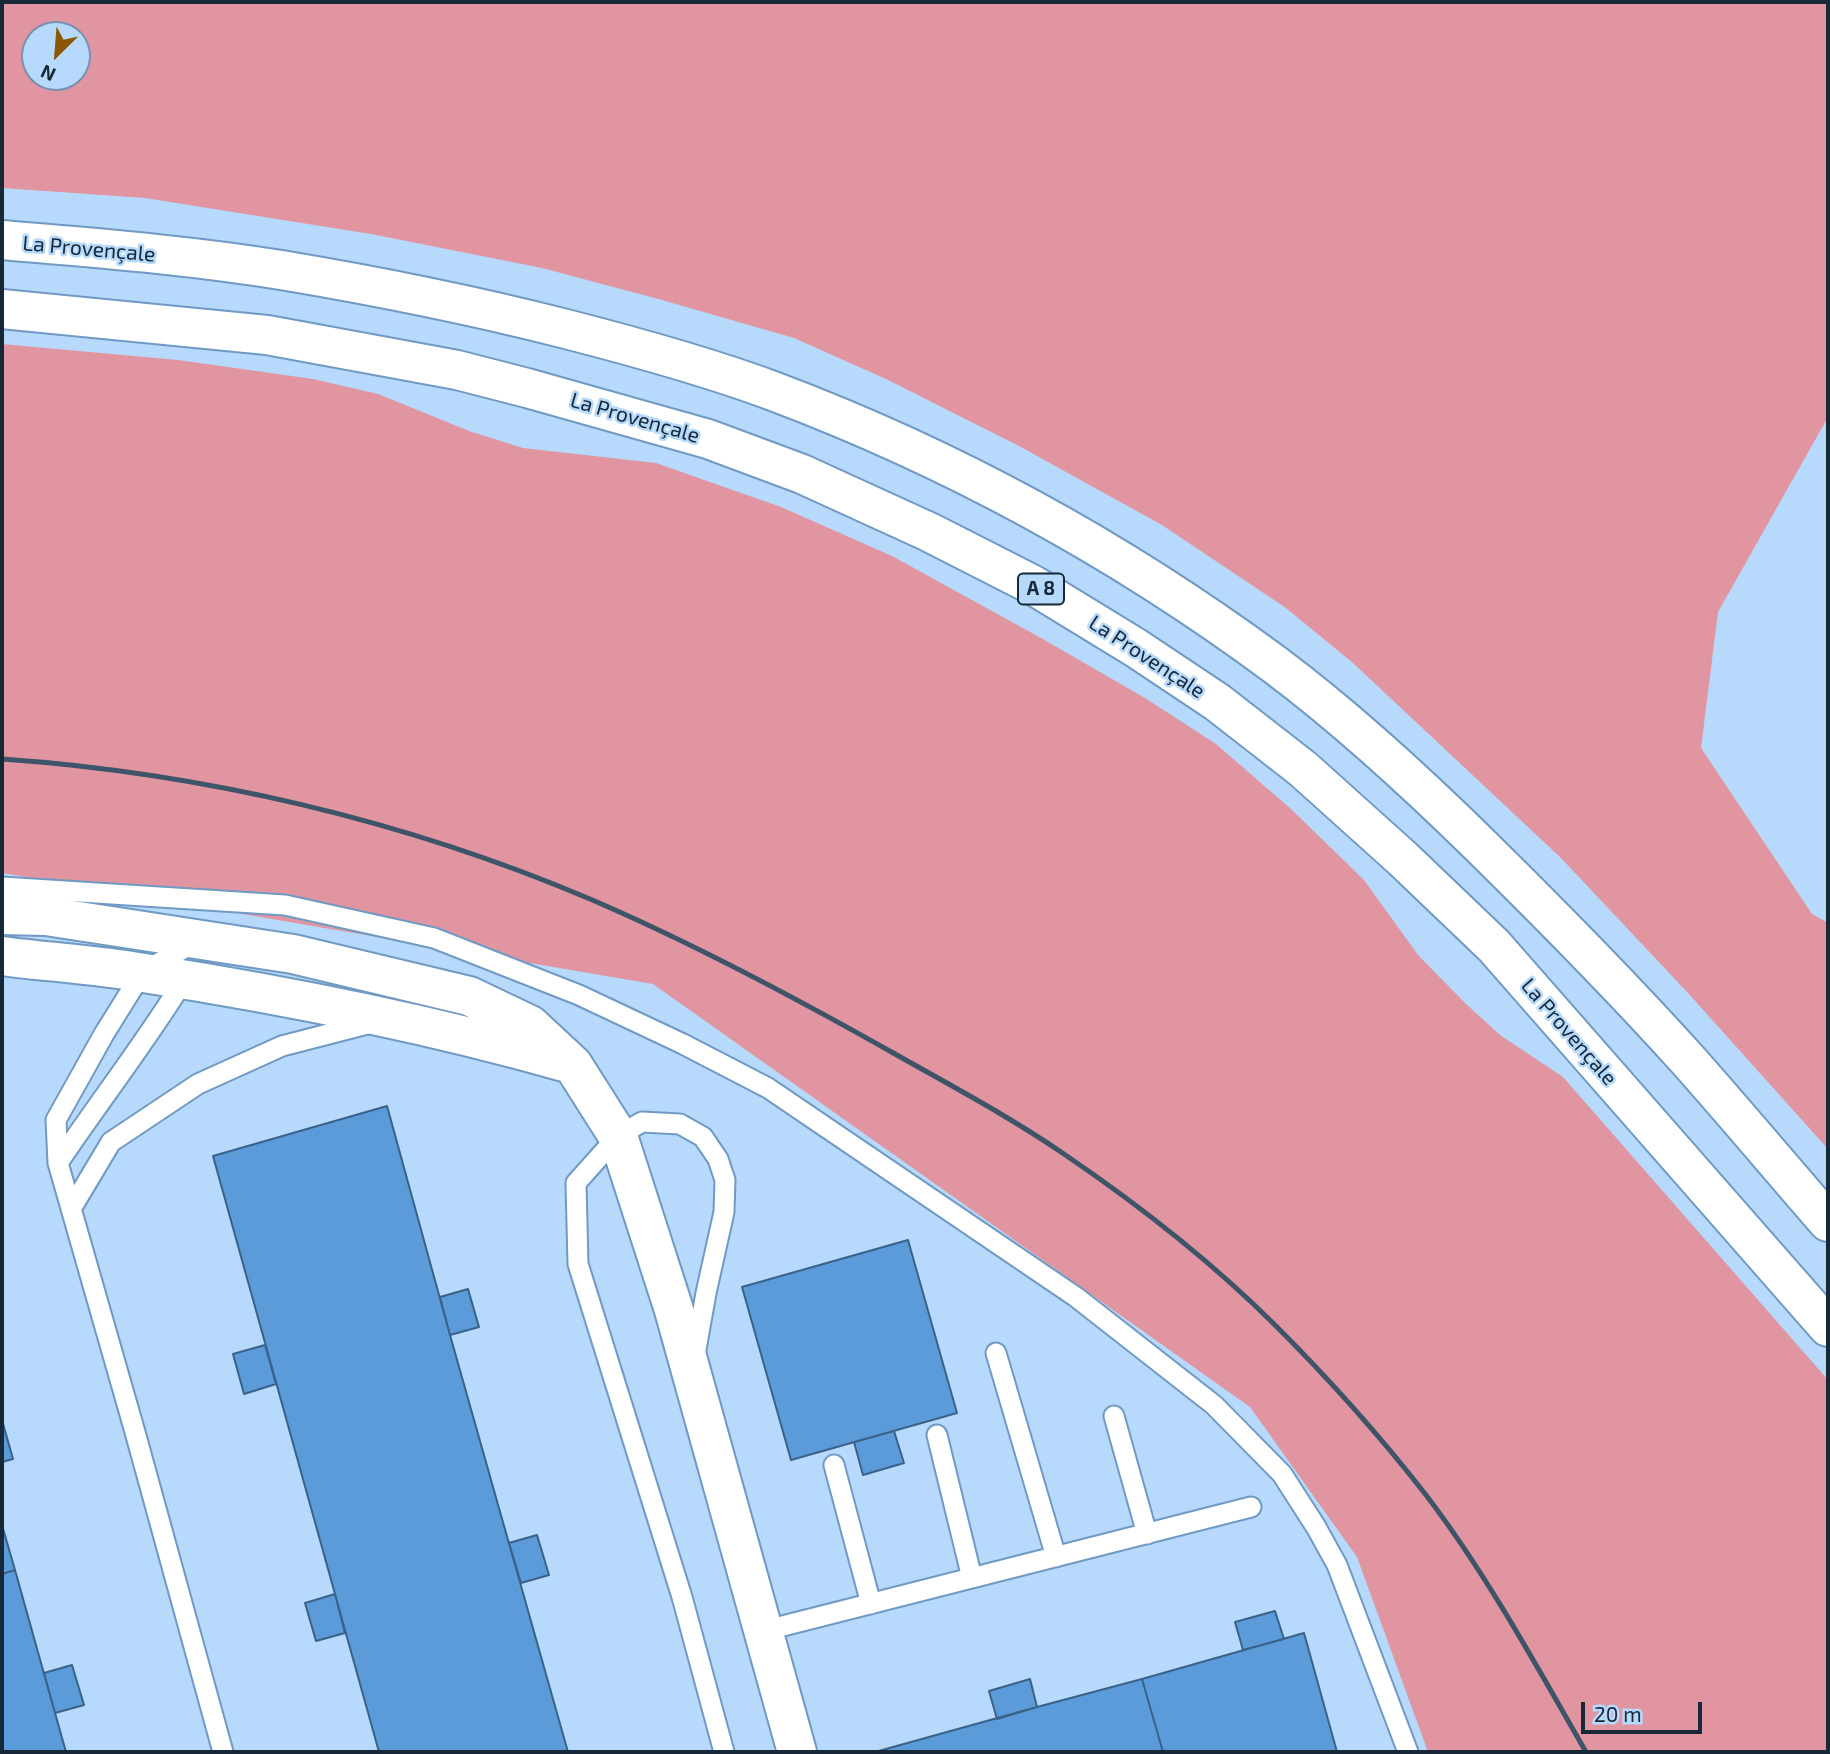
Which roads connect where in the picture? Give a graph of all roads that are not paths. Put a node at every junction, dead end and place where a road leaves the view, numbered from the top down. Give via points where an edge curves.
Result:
1 (2, 240) edge
2 (2, 309) edge
3 (2, 887) edge
4 (2, 915) edge
5 (184, 951) junction
6 (2, 956) edge
7 (142, 973) junction
8 (385, 1019) junction
9 (573, 1065) junction
10 (618, 1136) junction
11 (58, 1163) junction
12 (71, 1209) junction
13 (1828, 1222) edge
14 (1828, 1327) edge
15 (996, 1353) dead end
16 (691, 1373) junction
17 (1114, 1416) dead end
18 (937, 1435) dead end
19 (834, 1465) dead end
20 (1251, 1507) dead end
21 (1147, 1534) junction
22 (1056, 1557) junction
23 (972, 1578) junction
24 (871, 1604) junction
25 (763, 1631) junction
26 (223, 1752) edge
27 (724, 1752) edge
28 (797, 1752) edge
29 (1408, 1752) edge

1 - 13 main road, La Provençale via 277,269 471,305 631,346 770,390 883,436 1010,498 1120,560 1275,665 1416,783 1573,937 1687,1059
2 - 14 main road, La Provençale / A 8 via 267,335 457,370 540,391 708,439 802,474 1032,584 1217,702 1303,769 1402,858 1494,946
3 - 29 lane via 285,905 434,938 579,995 768,1088 1076,1297 1214,1405 1282,1474 1337,1566
4 - 5 main road via 46,916
5 - 7 main road
5 - 8 main road
5 - 9 main road via 293,954 469,996 530,1025
5 - 11 lane via 161,1018
6 - 7 main road
7 - 11 lane via 57,1120
8 - 9 main road
8 - 12 lane via 282,1046 198,1084 111,1142
9 - 10 main road
10 - 16 main road
10 - 16 lane via 642,1122 680,1124 703,1137 725,1180 724,1212
10 - 27 lane via 576,1183 578,1264 682,1597
11 - 12 lane
12 - 26 lane
15 - 22 lane
16 - 25 main road
17 - 21 lane
18 - 23 lane
19 - 24 lane
20 - 21 lane
21 - 22 lane
22 - 23 lane
23 - 24 lane
24 - 25 lane
25 - 28 main road

